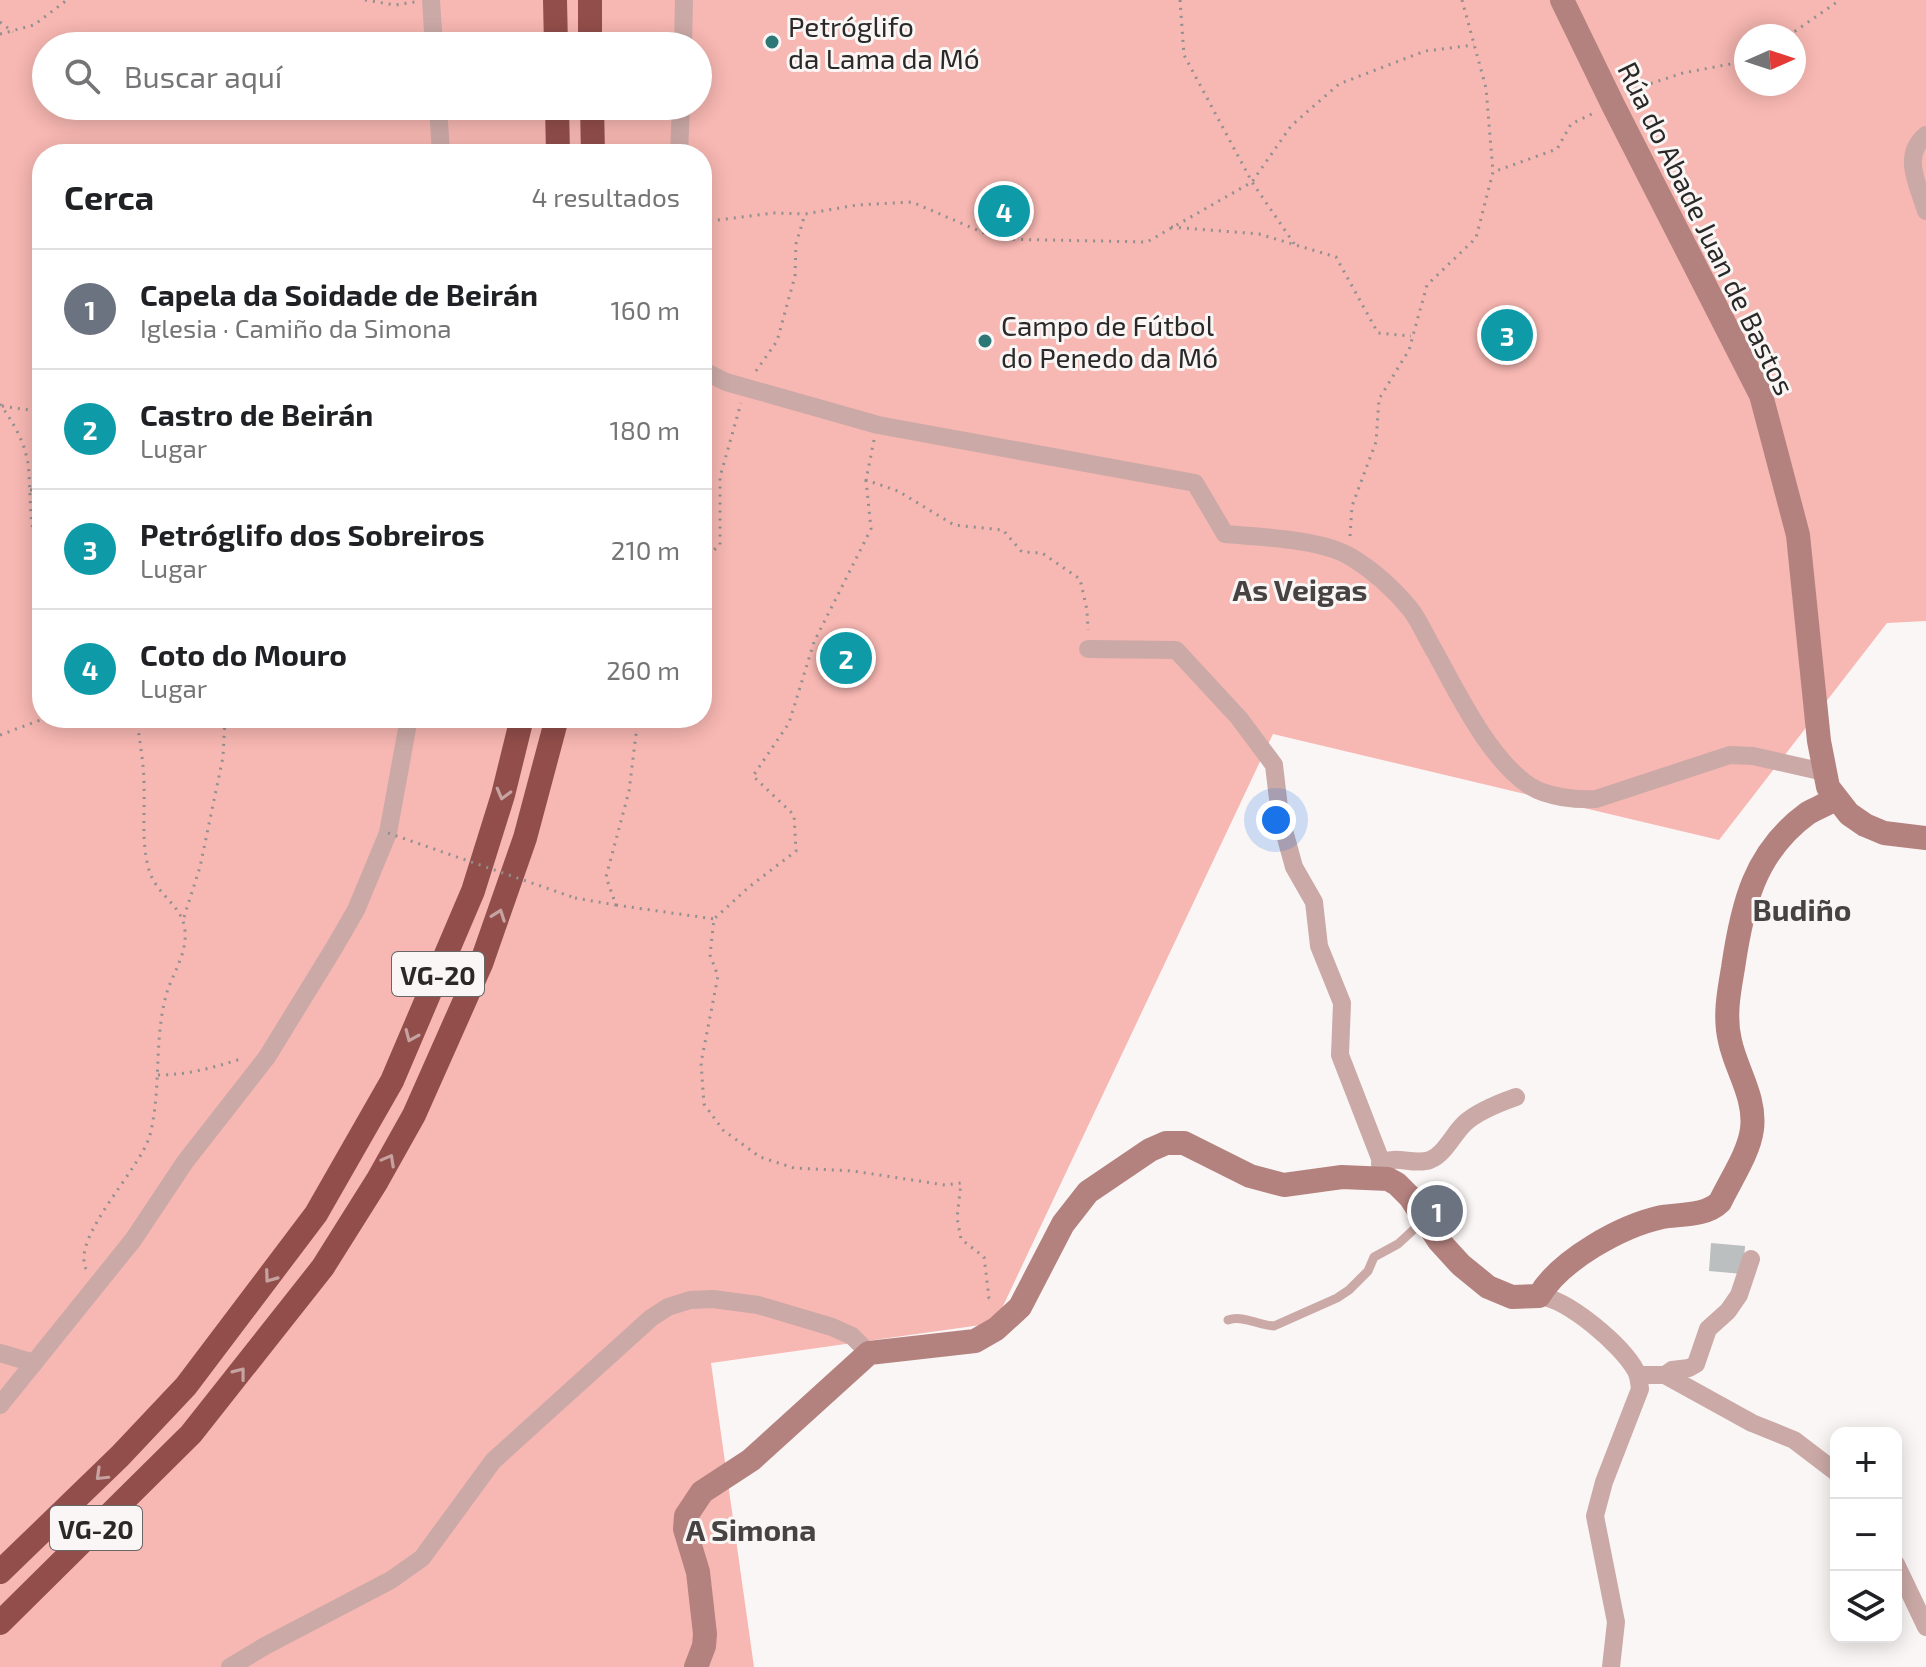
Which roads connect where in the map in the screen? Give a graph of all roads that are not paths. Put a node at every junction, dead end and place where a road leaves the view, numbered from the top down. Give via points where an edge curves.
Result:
1 (555, 0) edge
2 (590, 0) edge
3 (684, 0) edge
4 (1562, 0) edge
5 (424, 1) edge
6 (431, 32) edge
7 (556, 32) edge
8 (590, 32) edge
9 (683, 32) edge
10 (439, 120) edge
11 (557, 120) edge
12 (592, 120) edge
13 (680, 120) edge
14 (1926, 135) edge
15 (440, 144) edge
16 (558, 144) edge
17 (593, 144) edge
18 (679, 144) edge
19 (1926, 211) edge
20 (712, 374) edge
21 (1088, 649) road end
22 (407, 728) edge
23 (520, 728) edge
24 (554, 728) edge
25 (1824, 772) junction
26 (1835, 799) junction
27 (1926, 838) edge
28 (1516, 1097) dead end
29 (1384, 1171) junction
30 (1425, 1220) junction
31 (1751, 1259) dead end
32 (1539, 1296) junction
33 (1228, 1320) dead end
34 (0, 1353) edge
35 (869, 1353) junction
36 (34, 1363) junction
37 (1638, 1375) junction
38 (1665, 1375) junction
39 (0, 1405) edge
40 (1830, 1467) edge
41 (1899, 1571) edge
42 (0, 1572) edge
43 (0, 1623) edge
44 (1926, 1627) edge
45 (230, 1667) edge
46 (696, 1667) edge
47 (1611, 1667) edge

1 - 7 highway
2 - 8 highway
3 - 9 street
4 - 25 street, Rúa do Abade Juan de Bastos via 1761,395 1798,535
5 - 6 street
10 - 15 street
11 - 16 highway
12 - 17 highway
13 - 18 street
14 - 19 street via 1912,151 1912,164
20 - 25 street via 878,425 1195,483 1225,534 1349,555 1381,578 1412,611 1487,740 1532,788 1577,800 1596,799 1730,755
21 - 29 street via 1176,650 1274,765 1294,867 1314,902 1319,946 1342,1003 1340,1055
22 - 36 street via 388,833 356,910 267,1057 185,1162 133,1240
23 -> 42 highway, VG-20 via 470,899 392,1081 316,1214 186,1386
43 -> 24 highway, VG-20 via 191,1434 323,1267 377,1181 414,1115 481,964 525,838
25 - 26 street, Rúa do Abade Juan de Bastos
26 - 27 street, Rúa do Abade Juan de Bastos via 1865,825
26 - 32 street via 1808,814 1765,857 1745,901 1727,1021 1748,1091 1752,1125 1720,1202 1701,1212 1659,1218 1594,1246 1559,1270
28 - 29 street via 1465,1122 1429,1160 1390,1158
29 - 30 street
29 - 35 street via 1284,1185 1266,1182 1184,1143 1166,1143 1088,1192 1063,1224 1020,1307 996,1329 975,1341
30 - 32 street via 1461,1265 1488,1287 1512,1297
30 - 33 lane via 1374,1257 1368,1271 1337,1298 1274,1326 1238,1317
31 - 38 street via 1739,1295 1708,1329 1696,1364
32 - 37 street via 1557,1300 1606,1337
34 - 36 street
35 - 45 street via 842,1331 758,1305 713,1299 668,1307 493,1461 422,1558
35 - 46 street via 751,1460 702,1492 686,1516 705,1634
36 - 39 street
37 - 38 street
37 - 47 street via 1640,1389 1595,1516 1616,1622
38 - 40 street via 1794,1440
41 - 44 street

